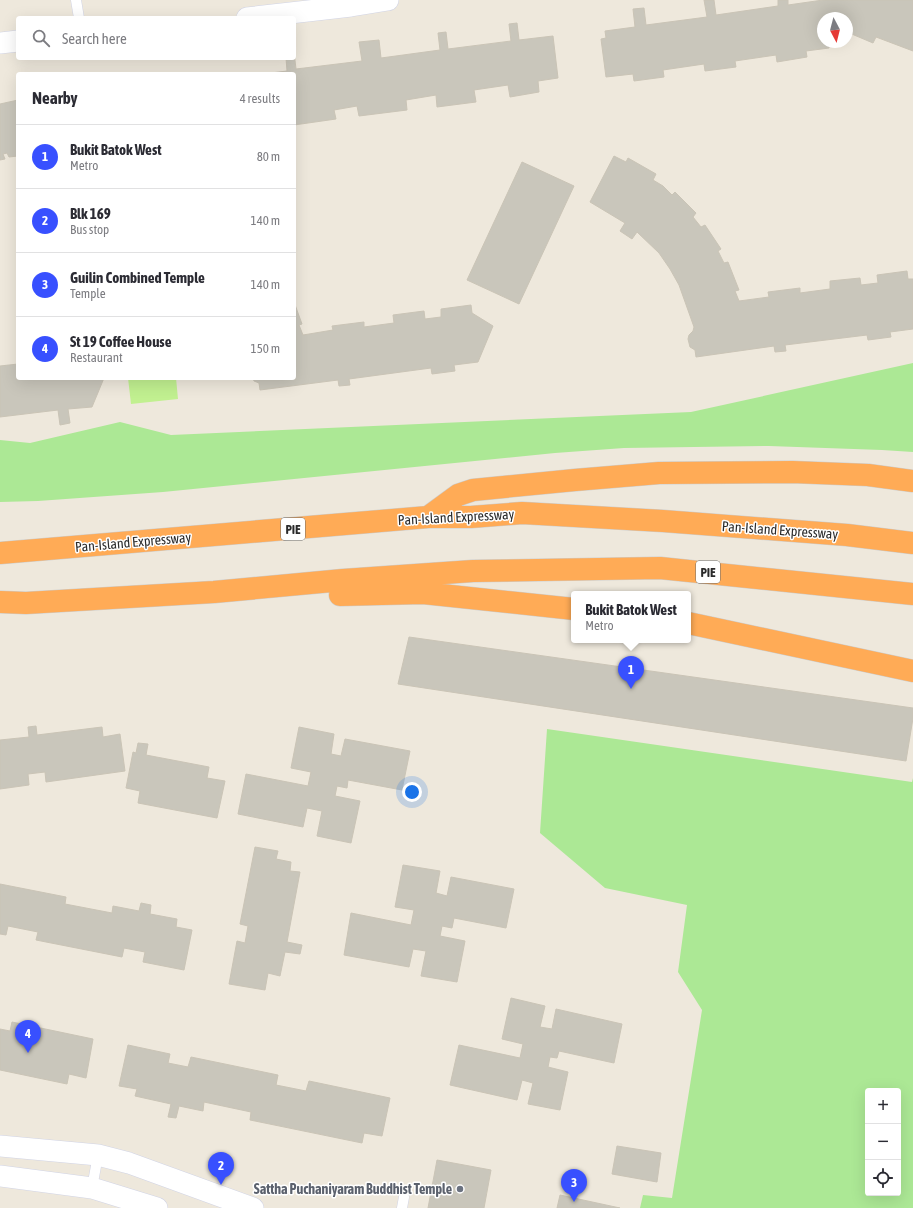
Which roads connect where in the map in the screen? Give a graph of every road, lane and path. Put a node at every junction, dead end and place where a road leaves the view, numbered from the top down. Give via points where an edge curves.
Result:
1 (76, 0) edge
2 (388, 0) edge
3 (79, 16) edge
4 (264, 16) edge
5 (16, 41) edge
6 (0, 42) edge
7 (913, 481) edge
8 (428, 517) junction
9 (913, 543) edge
10 (0, 553) edge
11 (214, 592) junction
12 (913, 594) edge
13 (0, 602) edge
14 (571, 609) edge
15 (691, 624) edge
16 (913, 671) edge
17 (0, 1146) edge
18 (98, 1155) junction
19 (0, 1176) edge
20 (92, 1188) junction
21 (404, 1197) dead end
22 (157, 1208) edge
23 (253, 1208) edge
24 (402, 1208) edge

1 - 3 lane
2 - 4 street
5 - 6 street
7 - 8 highway via 868,475 792,472 659,473 473,490 458,495
8 - 9 highway, Pan-Island Expressway / PIE via 522,513 847,534
8 - 10 highway, Pan-Island Expressway / PIE
11 - 12 highway, PIE via 473,571 660,568
11 - 13 highway, PIE via 26,603
11 - 14 highway via 253,600 423,593
15 - 16 highway
17 - 18 street
18 - 20 lane
18 - 23 street via 129,1163
19 - 20 street
20 - 22 street
21 - 24 lane

